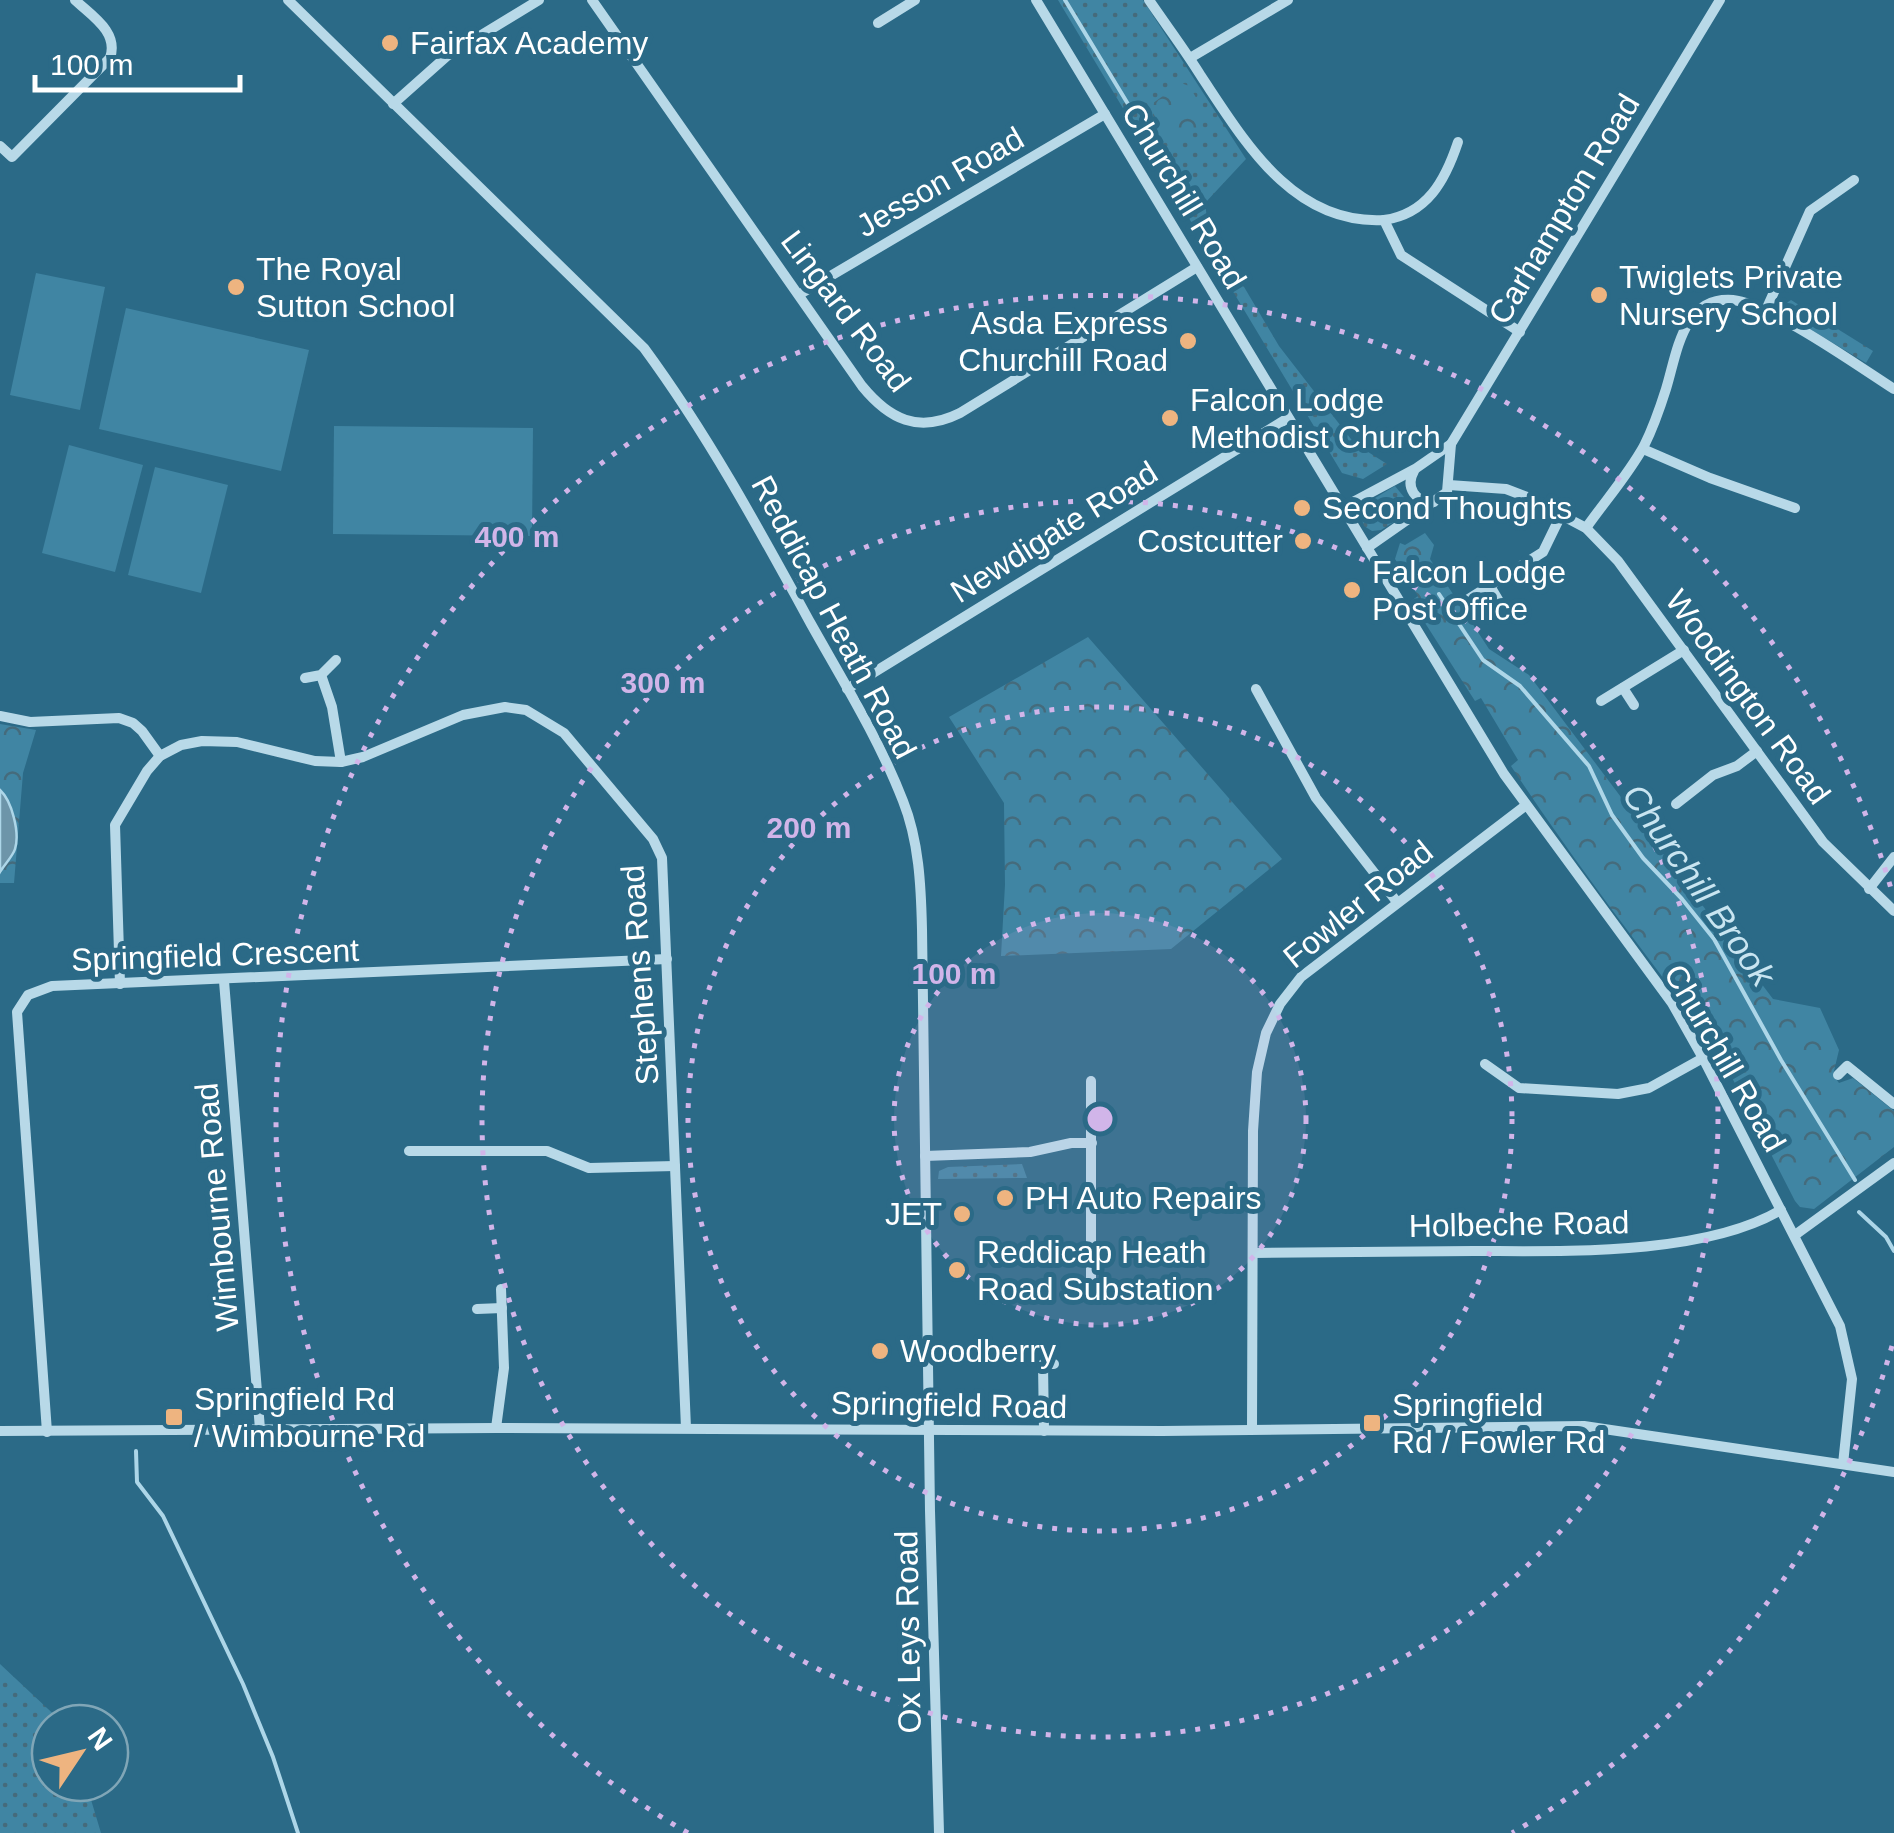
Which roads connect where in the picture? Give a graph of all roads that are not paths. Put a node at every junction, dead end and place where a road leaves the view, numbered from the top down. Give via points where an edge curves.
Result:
1 (75, 0) edge
2 (288, 0) edge
3 (538, 0) edge
4 (592, 0) edge
5 (915, 0) edge
6 (1036, 0) edge
7 (1148, 0) edge
8 (1288, 0) edge
9 (1720, 0) edge
10 (878, 23) dead end
11 (1190, 58) junction
12 (393, 104) junction
13 (1105, 114) junction
14 (1458, 142) dead end
15 (0, 146) edge
16 (1854, 180) dead end
17 (1384, 220) junction
18 (1197, 266) junction
19 (800, 294) junction
20 (1766, 310) junction
21 (1520, 332) junction
22 (1894, 388) edge
23 (1288, 418) junction
24 (1451, 444) junction
25 (1642, 448) junction
26 (1420, 466) junction
27 (1449, 481) junction
28 (1439, 500) junction
29 (1342, 508) junction
30 (1795, 508) dead end
31 (1561, 515) junction
32 (1586, 528) junction
33 (1367, 548) junction
34 (1490, 586) junction
35 (1467, 600) dead end
36 (1503, 608) dead end
37 (1684, 650) junction
38 (336, 660) dead end
39 (321, 675) junction
40 (305, 678) dead end
41 (1623, 688) junction
42 (847, 689) junction
43 (1256, 689) dead end
44 (1601, 701) dead end
45 (1634, 706) dead end
46 (0, 716) edge
47 (1757, 750) junction
48 (160, 756) junction
49 (341, 762) junction
50 (1676, 804) dead end
51 (1525, 806) junction
52 (1894, 857) edge
53 (1868, 889) junction
54 (1397, 902) junction
55 (1894, 910) edge
56 (667, 958) junction
57 (224, 981) junction
58 (120, 984) junction
59 (1703, 1058) junction
60 (1484, 1064) dead end
61 (1838, 1074) dead end
62 (1091, 1081) dead end
63 (1894, 1104) edge
64 (426, 1138) dead end
65 (1092, 1143) junction
66 (426, 1150) junction
67 (409, 1151) dead end
68 (925, 1156) junction
69 (1894, 1163) edge
70 (676, 1166) junction
71 (1781, 1210) junction
72 (1794, 1235) junction
73 (1253, 1253) junction
74 (501, 1289) dead end
75 (1092, 1292) dead end
76 (502, 1308) junction
77 (477, 1309) dead end
78 (1054, 1364) dead end
79 (496, 1428) junction
80 (686, 1428) junction
81 (1252, 1428) junction
82 (260, 1429) junction
83 (930, 1430) junction
84 (1044, 1431) junction
85 (0, 1432) edge
86 (47, 1432) junction
87 (1842, 1464) junction
88 (1894, 1472) edge
89 (939, 1833) edge

1 - 15 street via 111,36 110,58 12,157
2 - 12 street, Reddicap Heath Road
3 - 12 street via 447,56
4 - 19 street, Lingard Road
5 - 10 street
6 - 13 street, Churchill Road
7 - 11 street
8 - 11 street
9 - 21 street, Carhampton Road
11 - 17 street via 1255,156 1283,185 1363,222
12 - 42 street, Reddicap Heath Road via 644,348 737,490
13 - 18 street, Churchill Road
13 - 19 street, Jesson Road
14 - 17 street via 1432,198
16 - 20 street via 1810,211
17 - 21 street via 1401,255
18 - 19 street, Lingard Road via 960,413 926,424 904,422 874,401
18 - 23 street, Churchill Road
20 - 22 street
20 - 25 street via 1717,301 1690,319
21 - 24 street, Carhampton Road
23 - 29 street, Churchill Road
23 - 42 street, Newdigate Road
24 - 26 street, Carhampton Road
24 - 27 street, Carhampton Road
25 - 30 street
25 - 32 street
26 - 27 street via 1438,464
26 - 28 street via 1410,482 1415,496
26 - 29 street, Carhampton Road
27 - 28 street
27 - 31 street via 1506,489
28 - 33 street
29 - 33 street, Churchill Road
31 - 32 street, Woodington Road
31 - 34 street via 1543,552
32 - 37 street, Woodington Road
33 - 51 street, Churchill Road
34 - 35 street
34 - 36 street
37 - 41 street
37 - 47 street, Woodington Road
38 - 39 street
39 - 40 street
39 - 49 street
41 - 44 street
41 - 45 street
42 - 68 street, Reddicap Heath Road via 904,801 917,857
43 - 54 street via 1316,798
46 - 48 street via 30,722 119,718 142,731
47 - 50 street
47 - 53 street, Woodington Road via 1824,842
48 - 49 street, Stephens Road via 202,740
48 - 58 street via 115,825
49 - 56 street, Stephens Road via 463,715 504,707 544,719 581,750 653,840 664,872
51 - 54 street, Fowler Road
51 - 59 street, Churchill Road via 1672,1004
52 - 53 street
53 - 55 street, Woodington Road
54 - 73 street, Fowler Road via 1301,976 1266,1032 1253,1132
56 - 57 street, Springfield Crescent
56 - 70 street, Stephens Road
57 - 58 street, Springfield Crescent
57 - 82 street, Wimbourne Road
58 - 86 street, Springfield Crescent via 37,990 17,1012
59 - 60 street via 1649,1088 1618,1094 1519,1088
59 - 71 street, Churchill Road
61 - 63 street via 1847,1066
62 - 65 street
64 - 66 street
65 - 68 street
65 - 75 street
66 - 67 street
66 - 70 street via 547,1151 589,1168
68 - 83 street, Reddicap Heath Road
69 - 72 street
70 - 80 street, Stephens Road
71 - 72 street, Churchill Road
71 - 73 street, Holbeche Road via 1721,1232 1636,1248
72 - 87 street, Churchill Road via 1847,1348 1852,1378
73 - 81 street, Fowler Road
74 - 76 street
76 - 77 street
76 - 79 street
78 - 84 street via 1043,1364
79 - 80 street, Springfield Road
79 - 82 street, Springfield Road
80 - 83 street, Springfield Road
81 - 84 street, Springfield Road
81 - 87 street, Springfield Road via 1584,1426
82 - 86 street, Springfield Road
83 - 84 street, Springfield Road
83 - 89 street, Ox Leys Road
85 - 86 street, Springfield Road
87 - 88 street, Springfield Road

